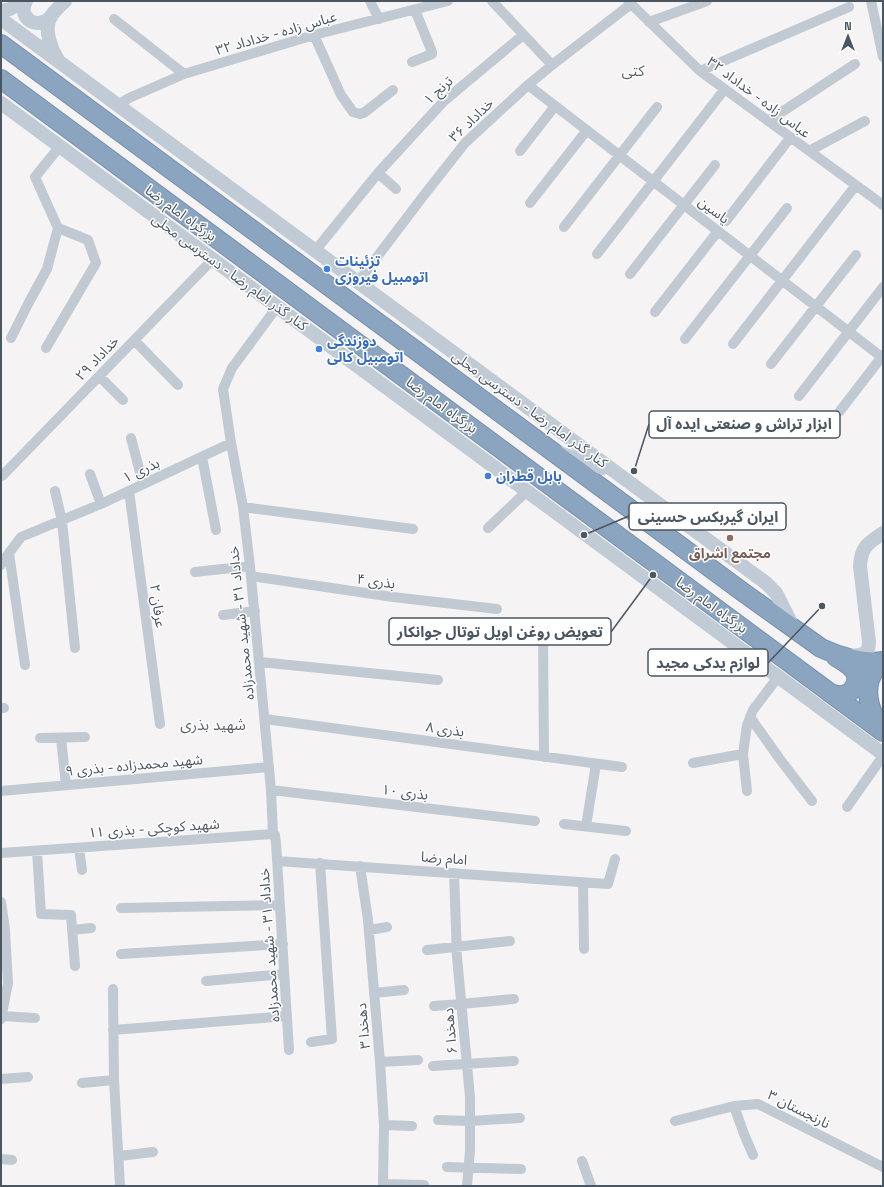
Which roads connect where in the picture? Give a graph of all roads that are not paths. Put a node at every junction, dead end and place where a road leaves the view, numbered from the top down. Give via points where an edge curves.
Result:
1 (25, 1) edge
2 (65, 1) edge
3 (370, 1) edge
4 (448, 1) edge
5 (492, 1) edge
6 (707, 1) edge
7 (873, 2) edge
8 (629, 3) edge
9 (428, 4) edge
10 (849, 7) dead end
11 (415, 10) junction
12 (1, 11) edge
13 (51, 17) junction
14 (114, 19) dead end
15 (379, 19) junction
16 (1, 20) edge
17 (649, 22) junction
18 (314, 35) junction
19 (523, 35) junction
20 (1, 44) edge
21 (883, 57) edge
22 (59, 62) junction
23 (412, 62) dead end
24 (855, 64) dead end
25 (552, 65) junction
26 (700, 71) junction
27 (184, 74) junction
28 (1, 79) edge
29 (528, 85) junction
30 (393, 90) dead end
31 (724, 90) junction
32 (1, 103) edge
33 (118, 105) junction
34 (555, 106) junction
35 (657, 107) dead end
36 (865, 120) dead end
37 (768, 121) junction
38 (587, 130) junction
39 (790, 138) junction
40 (60, 146) junction
41 (520, 150) dead end
42 (809, 151) junction
43 (620, 155) junction
44 (714, 165) dead end
45 (206, 170) junction
46 (378, 173) junction
47 (653, 181) junction
48 (856, 186) junction
49 (118, 189) junction
50 (396, 189) dead end
51 (530, 203) dead end
52 (171, 205) junction
53 (684, 205) junction
54 (883, 205) edge
55 (787, 208) dead end
56 (726, 221) dead end
57 (243, 223) junction
58 (564, 227) dead end
59 (58, 228) junction
60 (718, 231) junction
61 (315, 251) junction
62 (597, 254) dead end
63 (856, 255) dead end
64 (750, 256) junction
65 (212, 259) junction
66 (630, 274) dead end
67 (782, 280) junction
68 (358, 282) junction
69 (883, 288) edge
70 (287, 291) junction
71 (816, 306) junction
72 (277, 307) junction
73 (655, 312) dead end
74 (849, 332) junction
75 (11, 338) dead end
76 (685, 339) dead end
77 (134, 340) junction
78 (733, 344) dead end
79 (46, 348) dead end
80 (883, 357) edge
81 (771, 364) dead end
82 (99, 376) junction
83 (178, 385) dead end
84 (424, 392) junction
85 (799, 396) dead end
86 (123, 400) dead end
87 (840, 410) dead end
88 (452, 436) junction
89 (131, 438) dead end
90 (231, 443) junction
91 (549, 449) junction
92 (202, 457) junction
93 (616, 473) junction
94 (90, 474) dead end
95 (2, 476) edge
96 (143, 484) junction
97 (55, 491) dead end
98 (527, 491) junction
99 (129, 492) junction
100 (101, 504) junction
101 (243, 507) junction
102 (62, 521) junction
103 (488, 528) dead end
104 (413, 529) dead end
105 (216, 530) dead end
106 (883, 533) edge
107 (9, 553) junction
108 (1, 565) edge
109 (629, 567) junction
110 (251, 571) junction
111 (195, 572) dead end
112 (675, 578) junction
113 (255, 610) junction
114 (497, 610) dead end
115 (223, 615) dead end
116 (793, 628) junction
117 (543, 634) dead end
118 (75, 648) dead end
119 (822, 648) junction
120 (843, 656) junction
121 (260, 662) junction
122 (883, 662) edge
123 (25, 665) dead end
124 (778, 677) junction
125 (438, 680) dead end
126 (830, 693) junction
127 (750, 717) junction
128 (265, 719) junction
129 (160, 724) dead end
130 (883, 729) edge
131 (883, 732) edge
132 (85, 737) dead end
133 (40, 738) dead end
134 (61, 738) junction
135 (743, 754) junction
136 (883, 755) edge
137 (544, 757) junction
138 (693, 762) dead end
139 (596, 764) junction
140 (269, 767) junction
141 (622, 767) dead end
142 (66, 785) junction
143 (1, 790) edge
144 (271, 790) junction
145 (747, 791) dead end
146 (812, 801) dead end
147 (847, 807) dead end
148 (535, 821) dead end
149 (564, 824) dead end
150 (586, 826) junction
151 (626, 831) dead end
152 (273, 834) junction
153 (79, 848) junction
154 (37, 851) junction
155 (1, 853) edge
156 (615, 859) dead end
157 (277, 860) junction
158 (320, 864) junction
159 (360, 866) junction
160 (82, 870) dead end
161 (454, 873) junction
162 (583, 882) junction
163 (1, 902) edge
164 (280, 905) junction
165 (120, 908) dead end
166 (387, 927) dead end
167 (90, 928) dead end
168 (72, 930) junction
169 (368, 930) junction
170 (510, 941) dead end
171 (282, 944) junction
172 (457, 946) junction
173 (584, 949) dead end
174 (427, 950) dead end
175 (120, 954) dead end
176 (75, 966) dead end
177 (284, 974) junction
178 (206, 982) dead end
179 (5, 983) edge
180 (113, 989) dead end
181 (404, 990) dead end
182 (374, 992) junction
183 (514, 999) dead end
184 (462, 1004) junction
185 (434, 1006) dead end
186 (2, 1016) edge
187 (287, 1016) junction
188 (34, 1018) dead end
189 (1, 1019) edge
190 (113, 1030) junction
191 (311, 1042) dead end
192 (289, 1050) dead end
193 (418, 1060) dead end
194 (514, 1061) dead end
195 (380, 1062) junction
196 (467, 1064) junction
197 (433, 1066) dead end
198 (28, 1077) dead end
199 (1, 1079) edge
200 (114, 1080) junction
201 (82, 1083) dead end
202 (734, 1106) junction
203 (520, 1118) dead end
204 (438, 1120) dead end
205 (470, 1120) junction
206 (675, 1121) dead end
207 (384, 1125) junction
208 (412, 1126) dead end
209 (153, 1152) dead end
210 (753, 1155) dead end
211 (119, 1156) junction
212 (1, 1159) edge
213 (12, 1160) dead end
214 (582, 1161) dead end
215 (447, 1166) dead end
216 (468, 1167) junction
217 (883, 1167) edge
218 (521, 1169) dead end
219 (424, 1185) edge
220 (120, 1186) edge
221 (467, 1186) edge
222 (591, 1186) edge

1 - 12 main road
1 - 13 main road via 25,16 31,22 44,22
2 - 13 main road
3 - 15 street
4 - 9 street, عباس زاده - خداداد ۳۲
5 - 19 street
6 - 17 street
7 - 21 street
8 - 17 street, عباس زاده - خداداد ۳۲
8 - 25 street, خداداد ۳۶
9 - 11 street, عباس زاده - خداداد ۳۲
10 - 26 street
11 - 15 street, عباس زاده - خداداد ۳۲
11 - 23 street via 432,54
13 - 22 main road via 48,26 50,42
14 - 27 street
15 - 18 street, عباس زاده - خداداد ۳۲
16 - 22 main road, کنار گذر امام رضا - دسترسی محلی
17 - 26 street, عباس زاده - خداداد ۳۲
18 - 27 street, عباس زاده - خداداد ۳۲
18 - 30 street via 341,95 354,112 365,112
19 - 25 street
19 - 46 street, ترنج ۱ via 443,102
20 - 57 highway, بزرگراه امام رضا
22 - 33 main road, کنار گذر امام رضا - دسترسی محلی
24 - 37 street
25 - 29 street, خداداد ۳۶
26 - 31 street, عباس زاده - خداداد ۳۲
27 - 33 street, عباس زاده - خداداد ۳۲
28 - 52 highway, بزرگراه امام رضا
29 - 34 street, یاسین
29 - 68 street, خداداد ۳۶ via 465,143
31 - 37 street, عباس زاده - خداداد ۳۲
31 - 47 street
32 - 40 main road, کنار گذر امام رضا - دسترسی محلی
33 - 45 main road, کنار گذر امام رضا - دسترسی محلی
34 - 38 street, یاسین
34 - 41 street
35 - 43 street
36 - 42 street
37 - 39 street, عباس زاده - خداداد ۳۲
38 - 43 street, یاسین
38 - 51 street
39 - 42 street, عباس زاده - خداداد ۳۲
39 - 56 street
40 - 49 main road, کنار گذر امام رضا - دسترسی محلی
40 - 59 street via 35,177
42 - 48 street, عباس زاده - خداداد ۳۲
43 - 47 street, یاسین
43 - 58 street
44 - 53 street
45 - 57 main road
45 - 61 main road, کنار گذر امام رضا - دسترسی محلی
46 - 50 street
46 - 61 street, ترنج ۱
47 - 53 street, یاسین
47 - 62 street
48 - 54 street, عباس زاده - خداداد ۳۲
48 - 67 street
49 - 52 main road
49 - 65 main road, کنار گذر امام رضا - دسترسی محلی
52 - 70 highway, بزرگراه امام رضا
53 - 60 street, یاسین
53 - 66 street
55 - 64 street
57 - 91 highway, بزرگراه امام رضا
59 - 75 street via 47,269
59 - 79 street via 88,240 96,263
60 - 64 street, یاسین
60 - 73 street
61 - 68 main road, کنار گذر امام رضا - دسترسی محلی
63 - 71 street
64 - 67 street, یاسین
64 - 76 street
65 - 72 main road, کنار گذر امام رضا - دسترسی محلی
65 - 77 street, خداداد ۲۹
67 - 71 street, یاسین
67 - 78 street
68 - 93 main road, کنار گذر امام رضا - دسترسی محلی
69 - 74 street
70 - 72 main road
70 - 84 highway, بزرگراه امام رضا
71 - 74 street, یاسین
71 - 81 street
72 - 88 main road, کنار گذر امام رضا - دسترسی محلی
72 - 90 street, خداداد ۳۱ - شهید محمدزاده via 232,368 223,389
74 - 80 street, یاسین
74 - 85 street
77 - 82 street, خداداد ۲۹
77 - 83 street
80 - 87 street
82 - 86 street
82 - 95 street, خداداد ۲۹
84 - 88 main road
84 - 112 highway, بزرگراه امام رضا
88 - 98 main road, کنار گذر امام رضا - دسترسی محلی
89 - 96 street
90 - 92 street, بذری ۱
90 - 101 street, خداداد ۳۱ - شهید محمدزاده
91 - 93 main road
91 - 116 highway, بزرگراه امام رضا
92 - 96 street, بذری ۱
92 - 105 street
93 - 116 main road, کنار گذر امام رضا - دسترسی محلی via 772,588
94 - 100 street
96 - 99 street, بذری ۱
97 - 102 street
98 - 103 street
98 - 109 main road, کنار گذر امام رضا - دسترسی محلی
99 - 100 street, بذری ۱
99 - 129 street, عرفان ۲
100 - 102 street, بذری ۱
101 - 104 street
101 - 110 street, خداداد ۳۱ - شهید محمدزاده
102 - 107 street, بذری ۱ via 21,538
102 - 118 street
106 - 120 main road via 868,542 860,557 868,649 857,656
107 - 108 street, بذری ۱
107 - 123 street
109 - 112 main road
109 - 124 main road, کنار گذر امام رضا - دسترسی محلی
110 - 111 street, بذری ۴
110 - 113 street, خداداد ۳۱ - شهید محمدزاده
110 - 114 street, بذری ۴ via 393,597
112 - 126 highway, بزرگراه امام رضا
113 - 115 street
113 - 121 street, خداداد ۳۱ - شهید محمدزاده
116 - 119 highway, بزرگراه امام رضا
117 - 137 street
119 - 120 highway, بزرگراه امام رضا
119 - 126 highway via 851,667 856,675 855,686 850,692 839,696
120 - 122 highway, بزرگراه امام رضا
121 - 125 street
121 - 128 street, خداداد ۳۱ - شهید محمدزاده
122 - 130 highway via 870,677 868,686 872,711
124 - 127 street
124 - 136 main road, کنار گذر امام رضا - دسترسی محلی
126 - 131 highway, بزرگراه امام رضا
127 - 135 street
127 - 146 street
128 - 137 street, بذری ۸
128 - 140 street, خداداد ۳۱ - شهید محمدزاده
132 - 134 street
133 - 134 street
134 - 142 street
135 - 138 street
135 - 145 street
136 - 147 street
137 - 139 street, بذری ۸
139 - 141 street, بذری ۸
139 - 150 street
140 - 142 street, شهید محمدزاده - بذری ۹
140 - 144 street, خداداد ۳۱ - شهید محمدزاده
142 - 143 street, شهید محمدزاده - بذری ۹
144 - 148 street, بذری ۱۰
144 - 152 street, خداداد ۳۱ - شهید محمدزاده
149 - 150 street
150 - 151 street
152 - 153 street, شهید کوچکی - بذری ۱۱
152 - 157 street, خداداد ۳۱ - شهید محمدزاده
153 - 154 street, شهید کوچکی - بذری ۱۱
153 - 160 street
154 - 155 street, شهید کوچکی - بذری ۱۱
154 - 168 street via 41,914 71,915
156 - 162 street, امام رضا via 608,884
157 - 158 street, امام رضا
157 - 164 street, خداداد ۳۱ - شهید محمدزاده
158 - 159 street, امام رضا
158 - 191 street via 332,1039
159 - 161 street, امام رضا
159 - 169 street, دهخدا ۳
161 - 162 street, امام رضا
161 - 172 street, دهخدا ۶
162 - 173 street
163 - 179 street via 5,930
164 - 165 street
164 - 171 street, خداداد ۳۱ - شهید محمدزاده
166 - 169 street
167 - 168 street
168 - 176 street
169 - 182 street, دهخدا ۳
170 - 172 street
171 - 175 street
171 - 177 street, خداداد ۳۱ - شهید محمدزاده
172 - 174 street
172 - 184 street, دهخدا ۶
177 - 178 street
177 - 187 street, خداداد ۳۱ - شهید محمدزاده
179 - 186 street
180 - 190 street
181 - 182 street
182 - 195 street, دهخدا ۳
183 - 184 street
184 - 185 street
184 - 196 street, دهخدا ۶
186 - 188 street
186 - 189 street
187 - 190 street
187 - 192 street, خداداد ۳۱ - شهید محمدزاده
190 - 200 street
193 - 195 street
194 - 196 street
195 - 207 street, دهخدا ۳
196 - 197 street
196 - 205 street, دهخدا ۶
198 - 199 street
200 - 201 street
200 - 211 street
202 - 206 street, نارنجستان ۳
202 - 210 street
202 - 217 street, نارنجستان ۳ via 758,1104
203 - 205 street
204 - 205 street
205 - 216 street, دهخدا ۶
207 - 208 street
207 - 219 street, دهخدا ۳ via 383,1184
209 - 211 street
211 - 220 street
212 - 213 street
214 - 222 street
215 - 216 street
216 - 218 street
216 - 221 street, دهخدا ۶

